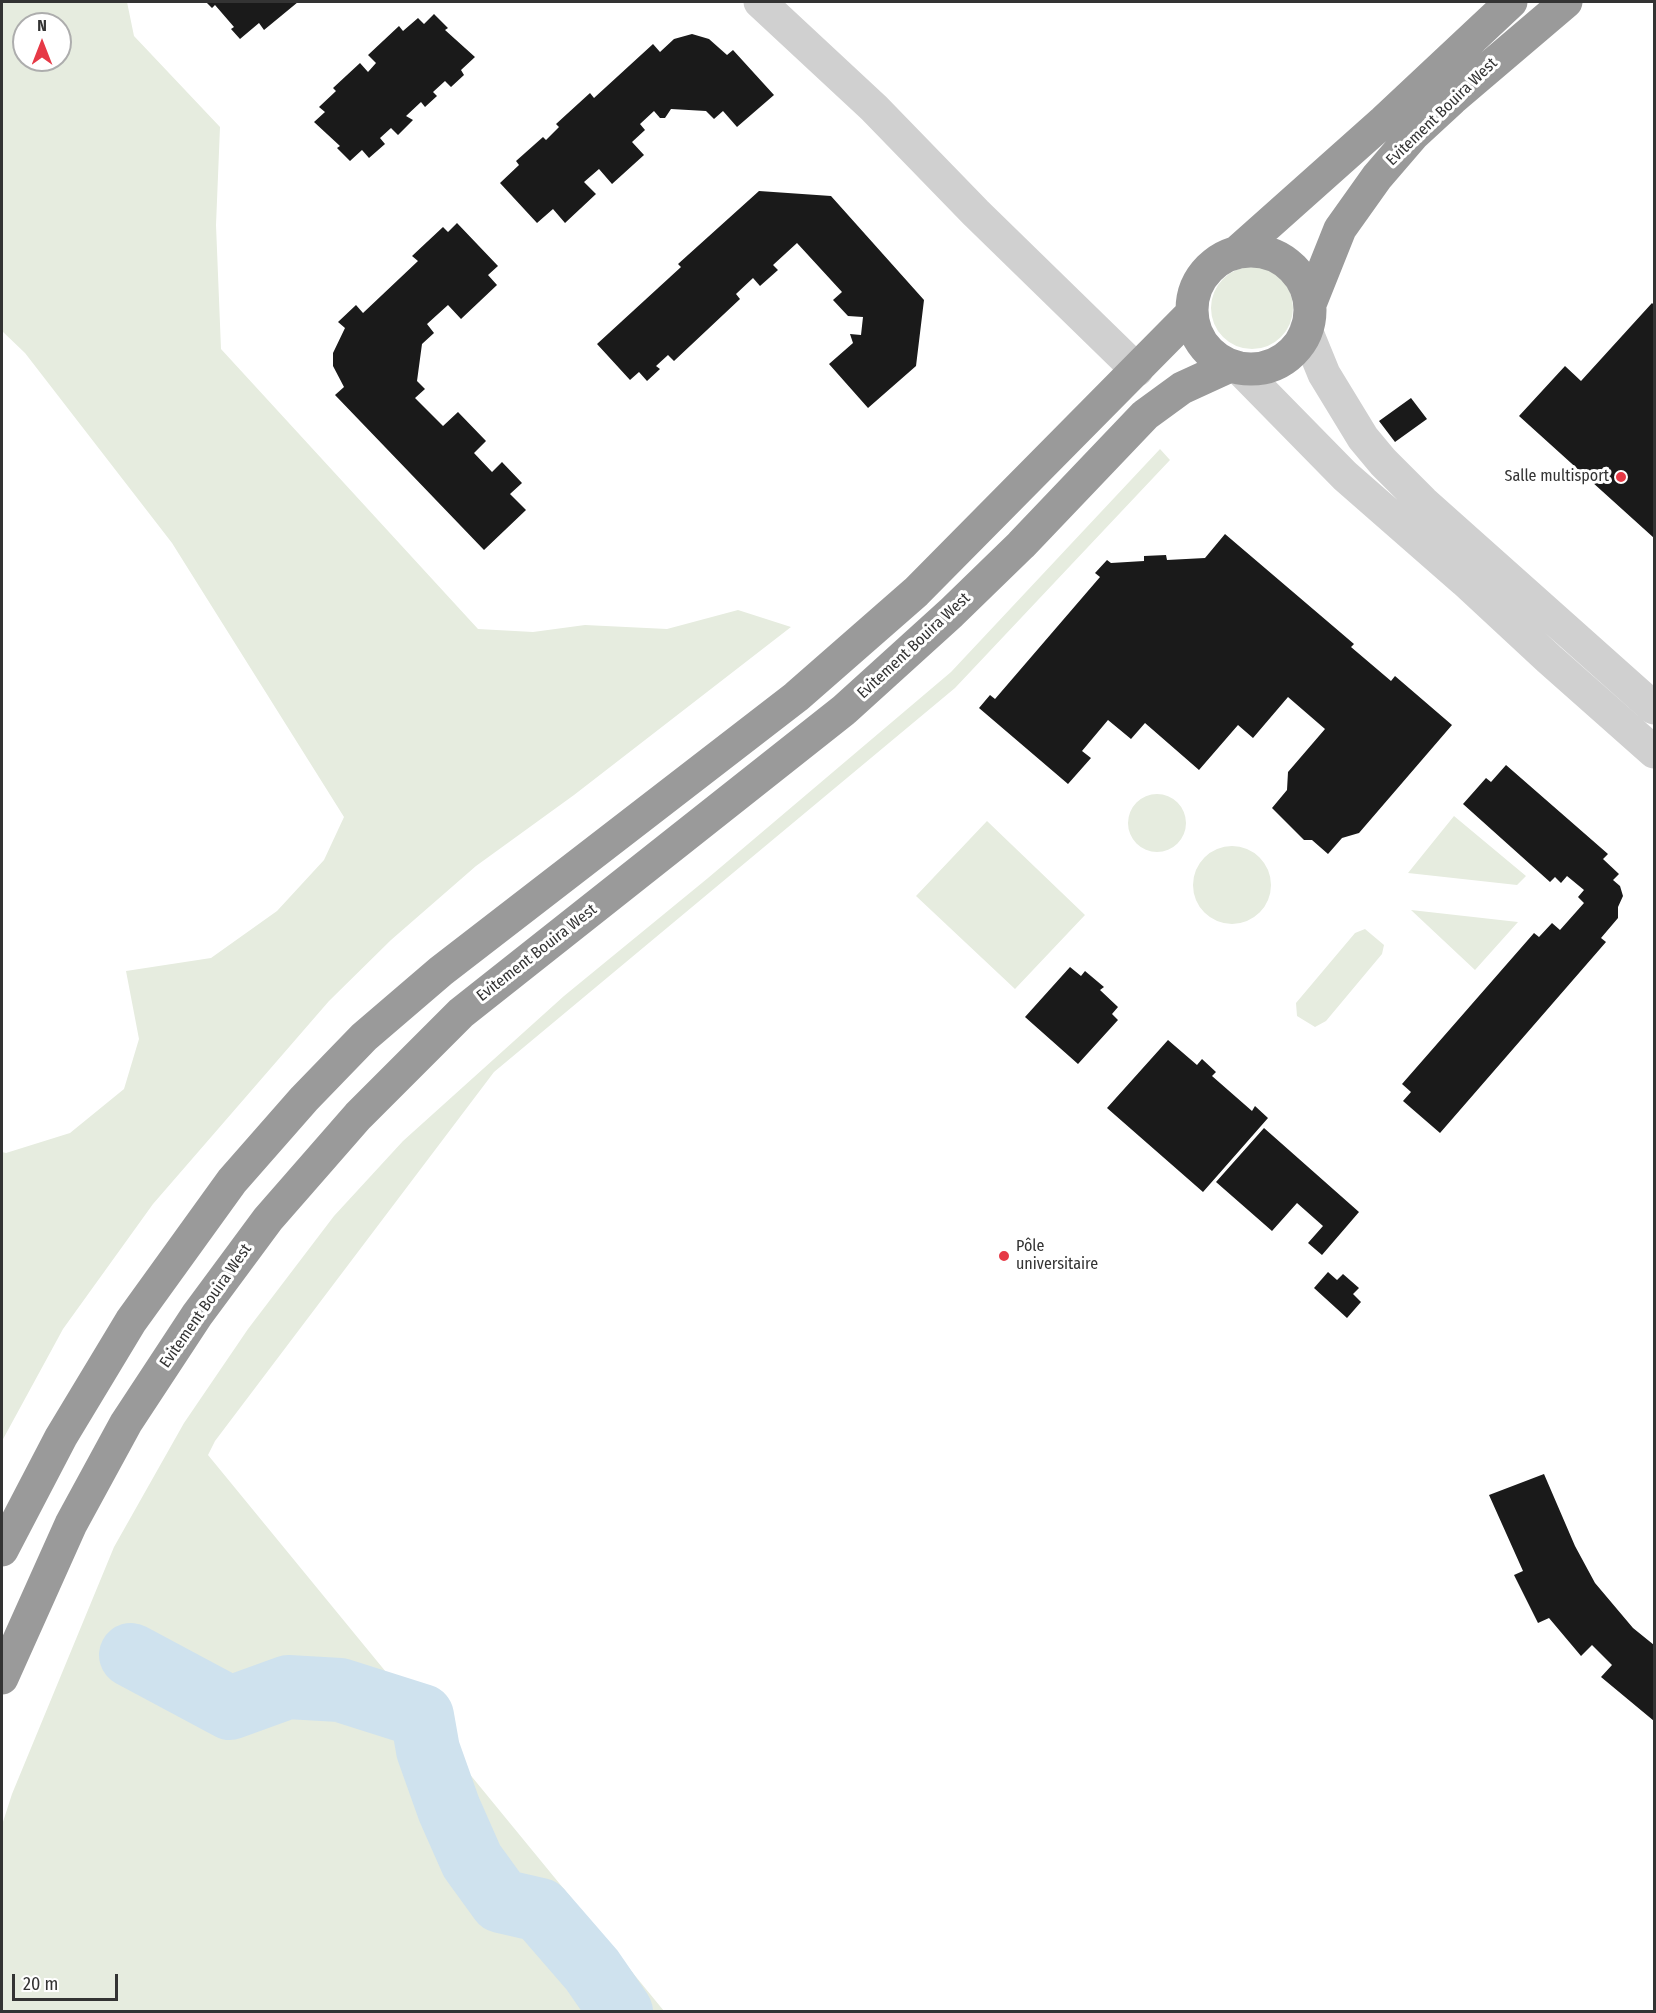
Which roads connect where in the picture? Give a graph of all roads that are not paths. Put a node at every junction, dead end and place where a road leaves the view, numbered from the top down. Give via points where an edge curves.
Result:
1 (760, 2) edge
2 (1511, 2) edge
3 (1566, 2) edge
4 (1237, 252) junction
5 (1191, 314) junction
6 (1308, 317) junction
7 (1235, 367) junction
8 (1137, 370) junction
9 (1654, 708) edge
10 (1654, 752) edge
11 (2, 1550) edge
12 (2, 1678) edge

1 - 8 street via 874,108
2 - 4 highway, Evitement Bouira West
3 - 6 highway, Evitement Bouira West via 1414,134 1377,177 1340,229
4 - 5 highway via 1218,260 1203,275 1196,286
4 - 6 highway via 1277,256 1293,268 1305,284
5 - 7 highway via 1203,346
5 - 8 highway
6 - 7 highway via 1300,343 1280,362 1253,369
6 - 9 street via 1324,374 1363,438 1383,462
7 - 10 street via 1345,476
7 - 12 highway, Evitement Bouira West via 1182,388 1145,415 982,583 844,710 461,1013 358,1116 268,1219 197,1315 126,1423 71,1524
8 - 11 highway via 916,592 796,697 441,971 364,1037 304,1099 232,1181 131,1321 61,1437

